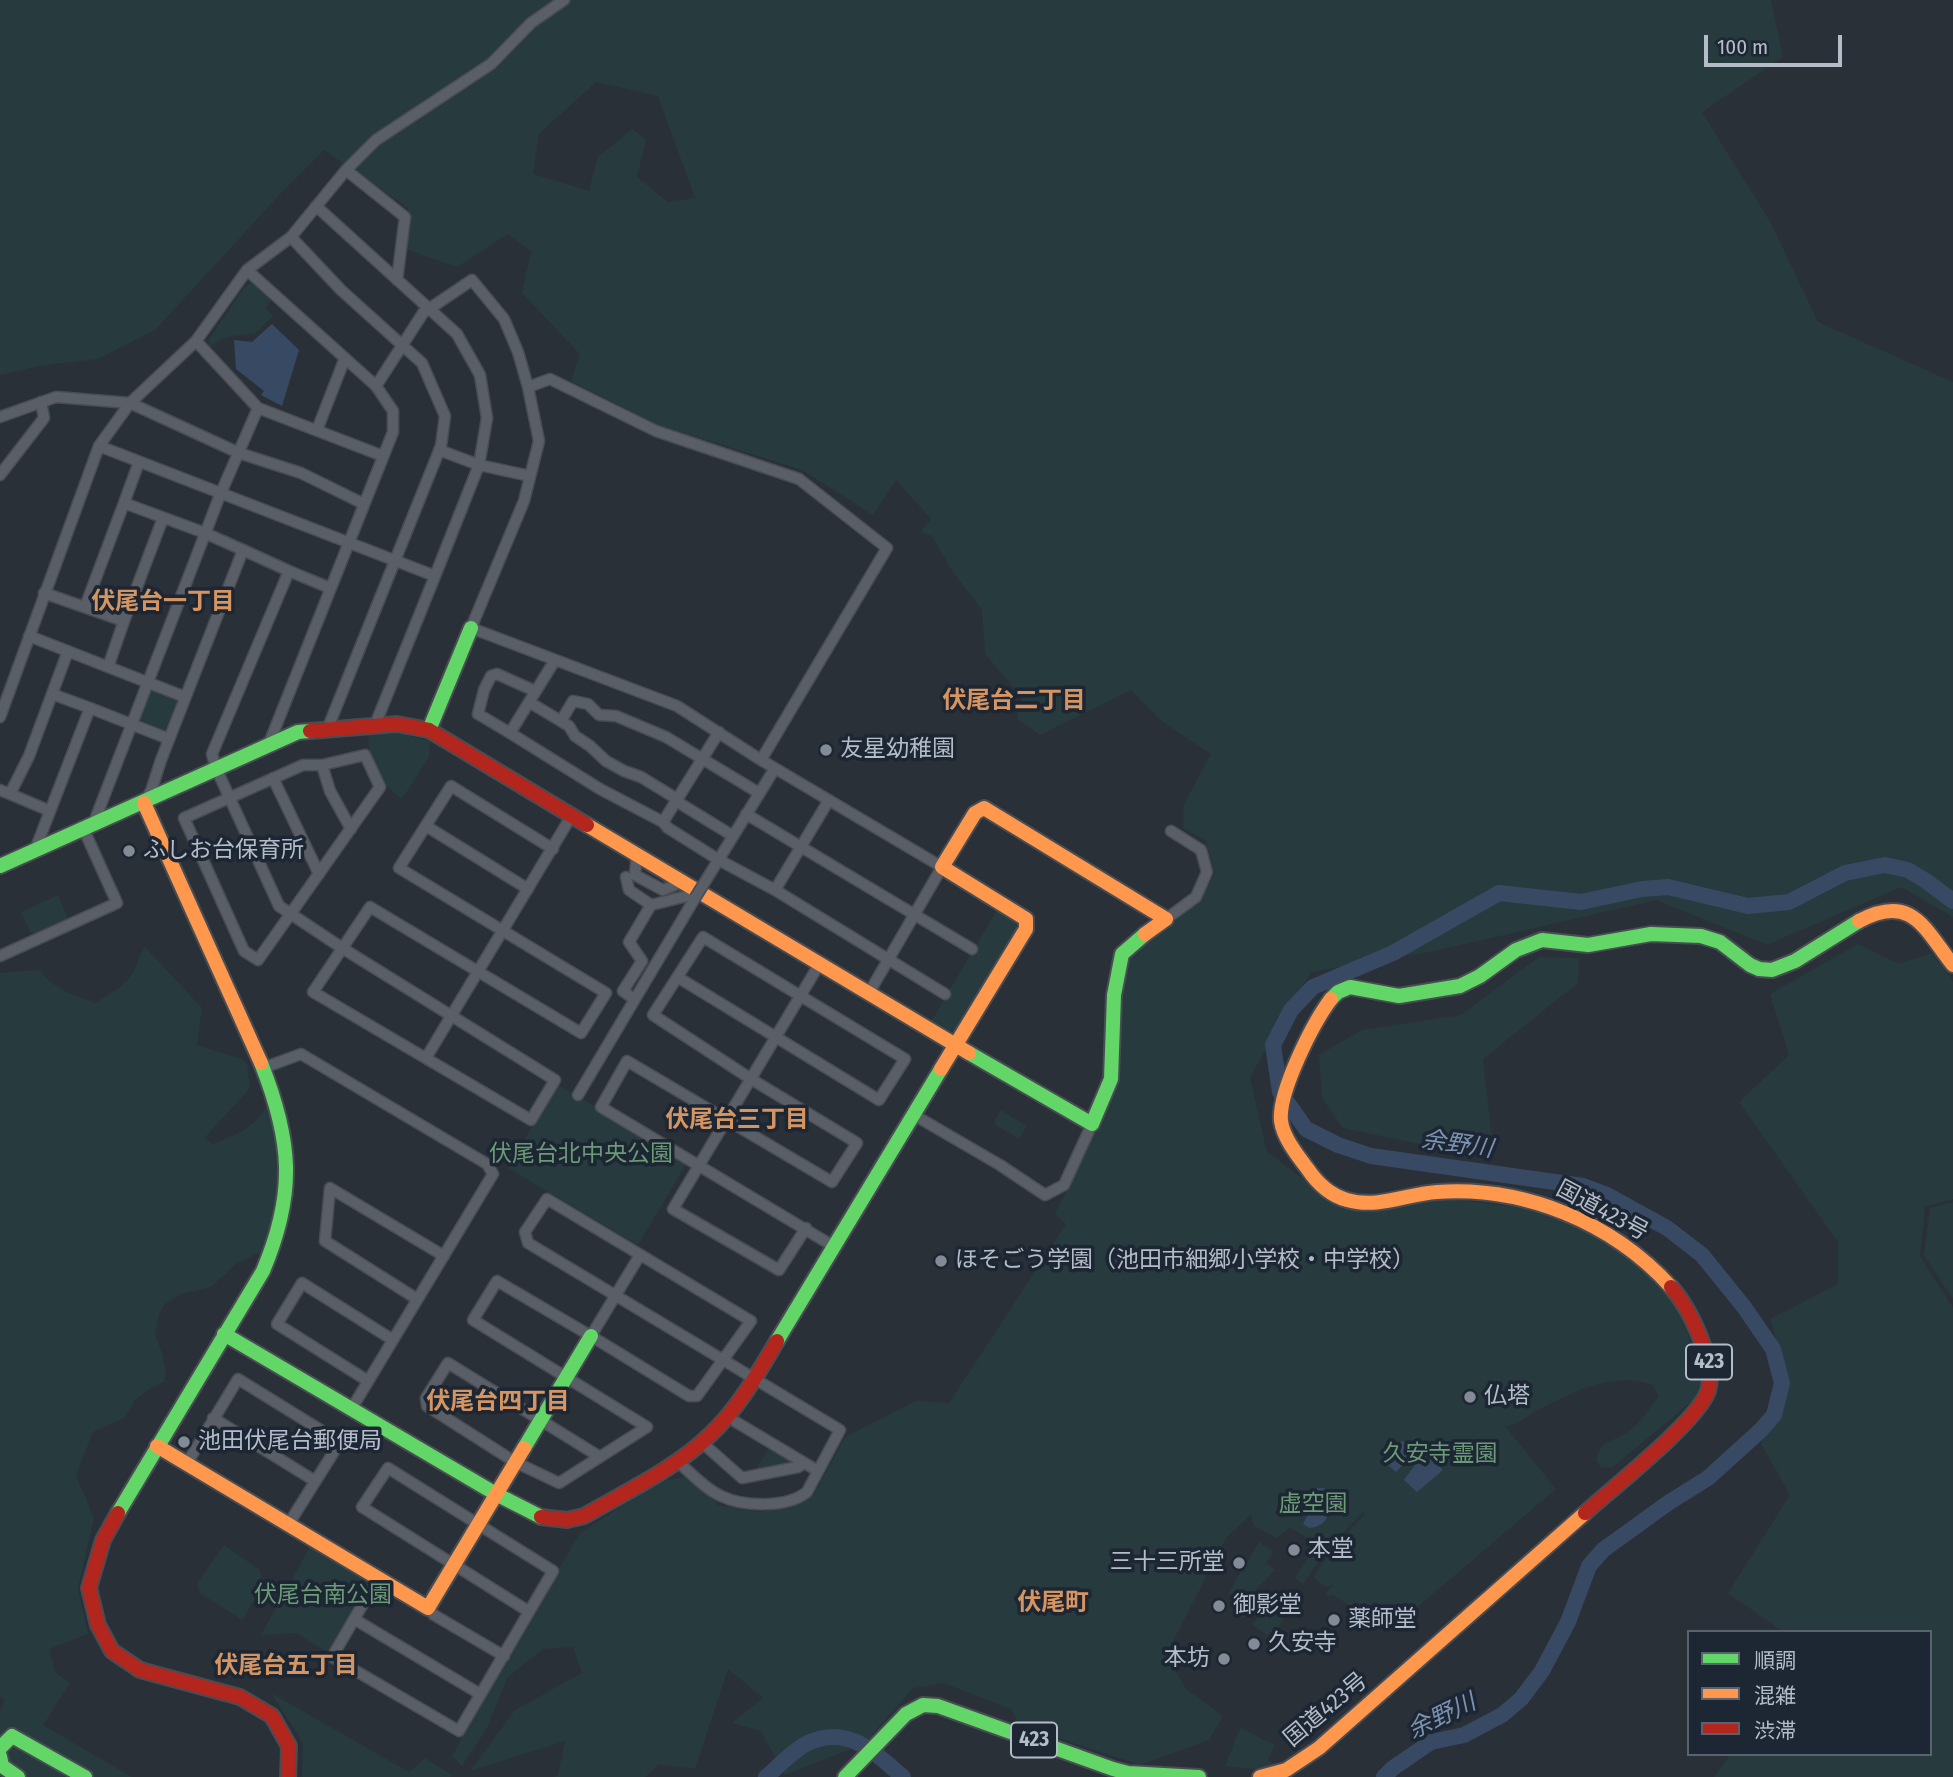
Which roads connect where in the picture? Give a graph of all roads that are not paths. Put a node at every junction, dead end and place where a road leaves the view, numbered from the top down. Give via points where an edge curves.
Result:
1 (564, 0) edge
2 (346, 170) junction
3 (316, 206) junction
4 (291, 237) junction
5 (247, 271) junction
6 (397, 280) junction
7 (429, 309) junction
8 (196, 341) junction
9 (403, 344) junction
10 (345, 358) junction
11 (376, 386) junction
12 (528, 387) junction
13 (41, 402) junction
14 (130, 403) junction
15 (258, 408) junction
16 (0, 417) edge
17 (317, 430) junction
18 (99, 446) junction
19 (439, 450) junction
20 (239, 453) junction
21 (383, 456) junction
22 (139, 462) junction
23 (479, 465) junction
24 (0, 475) edge
25 (530, 476) junction
26 (220, 495) junction
27 (124, 503) junction
28 (364, 504) junction
29 (163, 518) junction
30 (205, 533) junction
31 (349, 543) junction
32 (243, 550) junction
33 (394, 560) junction
34 (289, 571) junction
35 (435, 576) junction
36 (330, 588) junction
37 (44, 593) junction
38 (85, 607) junction
39 (124, 621) junction
40 (471, 628) junction
41 (29, 636) junction
42 (68, 652) junction
43 (555, 660) junction
44 (108, 667) junction
45 (148, 682) junction
46 (535, 691) junction
47 (52, 694) junction
48 (186, 697) junction
49 (529, 702) junction
50 (90, 708) junction
51 (0, 717) edge
52 (561, 722) junction
53 (130, 724) junction
54 (375, 725) junction
55 (327, 730) junction
56 (429, 730) junction
57 (719, 732) junction
58 (510, 733) junction
59 (169, 739) junction
60 (268, 746) junction
61 (702, 759) junction
62 (761, 760) junction
63 (322, 765) junction
64 (216, 768) junction
65 (772, 772) dead end
66 (274, 778) junction
67 (0, 790) edge
68 (759, 793) junction
69 (10, 794) junction
70 (230, 798) junction
71 (676, 800) junction
72 (829, 800) junction
73 (144, 803) junction
74 (50, 811) junction
75 (572, 814) junction
76 (747, 814) junction
77 (663, 822) junction
78 (426, 826) junction
79 (88, 827) junction
80 (351, 829) junction
81 (1171, 831) dead end
82 (733, 836) junction
83 (801, 847) junction
84 (553, 849) junction
85 (35, 850) junction
86 (719, 860) junction
87 (0, 866) edge
88 (942, 867) junction
89 (319, 874) junction
90 (626, 877) dead end
91 (528, 889) junction
92 (775, 890) junction
93 (690, 891) junction
94 (651, 905) junction
95 (291, 914) junction
96 (913, 914) junction
97 (1166, 919) junction
98 (502, 930) junction
99 (342, 948) junction
100 (972, 949) dead end
101 (0, 956) edge
102 (887, 958) junction
103 (820, 964) junction
104 (1953, 965) edge
105 (478, 971) junction
106 (679, 978) junction
107 (873, 986) dead end
108 (944, 994) dead end
109 (801, 996) junction
110 (635, 999) junction
111 (452, 1018) junction
112 (775, 1038) junction
113 (957, 1045) junction
114 (426, 1058) junction
115 (263, 1068) junction
116 (751, 1079) junction
117 (578, 1095) dead end
118 (914, 1115) junction
119 (726, 1120) junction
120 (1092, 1124) junction
121 (700, 1165) junction
122 (806, 1228) junction
123 (833, 1246) junction
124 (640, 1255) junction
125 (444, 1256) junction
126 (616, 1296) junction
127 (417, 1299) junction
128 (224, 1334) junction
129 (591, 1336) junction
130 (393, 1340) junction
131 (725, 1361) junction
132 (566, 1377) junction
133 (754, 1379) junction
134 (369, 1381) junction
135 (352, 1408) junction
136 (213, 1418) junction
137 (540, 1420) junction
138 (736, 1422) dead end
139 (157, 1446) junction
140 (707, 1447) dead end
141 (600, 1457) junction
142 (677, 1461) junction
143 (516, 1462) junction
144 (804, 1463) junction
145 (187, 1465) junction
146 (818, 1471) junction
147 (315, 1481) junction
148 (496, 1494) junction
149 (478, 1524) junction
150 (288, 1525) junction
151 (454, 1564) junction
152 (377, 1580) junction
153 (428, 1608) junction
154 (528, 1611) junction
155 (354, 1619) junction
156 (504, 1656) junction
157 (480, 1694) junction
158 (0, 1748) edge
159 (0, 1756) edge
160 (18, 1777) edge
161 (85, 1777) edge
162 (288, 1777) edge
163 (845, 1777) edge
164 (1199, 1777) edge
165 (1260, 1777) edge

1 - 2 street via 531,23 491,64 376,140
2 - 3 street
2 - 6 street via 405,217
3 - 4 street
3 - 6 street
4 - 5 street
4 - 9 street via 341,290
5 - 8 street
5 - 10 street
6 - 7 street
7 - 9 street
7 - 12 street via 472,280 504,319
7 - 23 street via 457,334 480,375 487,418
8 - 14 street
8 - 15 street
9 - 11 street
9 - 19 street via 422,363 445,416
10 - 11 street
10 - 17 street
11 - 21 street via 393,411 393,432
12 - 25 street via 539,440
12 - 62 street via 550,379 656,431 799,479 887,548
13 - 14 street via 56,397
13 - 16 street
13 - 24 street via 44,418
14 - 18 street
14 - 20 street
15 - 17 street
15 - 20 street
17 - 21 street
18 - 22 street
18 - 37 street
19 - 23 street
19 - 33 street
20 - 26 street
20 - 28 street via 301,473
21 - 28 street
22 - 26 street
22 - 27 street
23 - 25 street
23 - 35 street
25 - 40 street
26 - 30 street
26 - 31 street
27 - 29 street
27 - 38 street
28 - 31 street
29 - 30 street
29 - 39 street
30 - 32 street
30 - 45 street
31 - 33 street
31 - 36 street
32 - 34 street
32 - 48 street
33 - 35 street
33 - 55 street
34 - 36 street
34 - 64 street via 212,754
35 - 54 street
36 - 60 street
37 - 38 street
37 - 41 street
38 - 39 street
39 - 44 street
40 - 43 street
40 - 56 main road
41 - 42 street
41 - 51 street
42 - 44 street
42 - 47 street
43 - 46 street
43 - 57 street via 677,706
44 - 45 street
45 - 48 street
45 - 53 street
46 - 49 street
46 - 58 street via 497,674 491,676 478,715
47 - 50 street
47 - 69 street
48 - 59 street
49 - 52 street
49 - 58 street
50 - 53 street
50 - 74 street
52 - 61 street via 576,700 599,715 616,716 666,737
52 - 71 street via 606,761
53 - 59 street
53 - 79 street
54 - 55 main road
54 - 56 main road
55 - 60 main road via 298,733
56 - 75 main road
57 - 61 street
57 - 62 street
58 - 77 street
59 - 73 street
60 - 64 main road
61 - 68 street
61 - 71 street
62 - 72 street
63 - 66 street via 303,765
63 - 80 street
63 - 80 street via 365,755 380,787
64 - 70 street
64 - 73 main road
65 - 68 street
66 - 70 street
66 - 89 street
67 - 69 street
68 - 76 street
69 - 74 street
70 - 95 street via 279,906
70 - 95 street via 184,818 244,951 258,960
71 - 77 street
71 - 82 street
72 - 83 street
72 - 88 street
73 - 79 main road
73 - 115 main road
74 - 85 street
75 - 84 street
75 - 93 main road
76 - 82 street
76 - 83 street
77 - 86 street
78 - 84 street via 452,786
78 - 91 street
78 - 98 street via 399,868
79 - 85 main road
79 - 101 street via 117,903
80 - 89 street
81 - 97 street via 1201,850 1207,872 1196,897
82 - 86 street
83 - 92 street
83 - 96 street
84 - 91 street
85 - 87 main road
86 - 92 street
86 - 93 street, bridge via 704,885
88 - 96 street
88 - 97 main road via 975,813 984,808
88 - 113 main road via 1026,919 1026,929
89 - 95 street
90 - 94 street via 629,890
91 - 98 street
92 - 102 street
93 - 94 street
93 - 103 main road
93 - 110 street
94 - 110 street via 629,942 642,961 623,992
95 - 99 street
96 - 100 street
96 - 102 street
97 - 120 main road via 1122,954 1114,995 1111,1079
98 - 105 street
98 - 105 street via 606,993 581,1033
99 - 105 street via 370,906
99 - 111 street
99 - 114 street via 313,992
102 - 107 street
102 - 108 street
103 - 109 street
103 - 113 main road
104 - 165 main road, 国道423号 / 423 via 1915,917 1888,910 1773,970 1755,968 1724,943 1705,936 1655,934 1585,945 1546,938 1525,944 1463,987 1391,996 1353,986 1336,993 1302,1048 1281,1121 1316,1181 1349,1202 1380,1203 1437,1192 1511,1196 1567,1213 1623,1243 1675,1290 1692,1319 1712,1381 1705,1401 1662,1444 1349,1721 1301,1763
105 - 111 street
106 - 109 street via 704,937
106 - 112 street
106 - 116 street via 653,1016
109 - 112 street
109 - 112 street via 905,1059 879,1100
110 - 117 street
111 - 114 street
111 - 114 street via 555,1080 531,1120
112 - 116 street
113 - 118 main road
113 - 120 main road
115 - 125 street via 300,1054 486,1164 493,1174
115 - 128 main road via 287,1152 287,1192 274,1247
116 - 119 street
116 - 119 street via 857,1143 832,1182
118 - 120 street via 1045,1195 1063,1185
118 - 123 main road
119 - 121 street
119 - 121 street via 628,1062 601,1107
121 - 122 street
121 - 122 street via 673,1209 779,1270
122 - 123 street
123 - 133 main road
124 - 126 street
124 - 126 street via 547,1199 525,1232 528,1243
124 - 131 street via 751,1321
125 - 127 street
125 - 127 street via 330,1188 324,1241
126 - 129 street
126 - 131 street
127 - 130 street
128 - 135 main road
128 - 139 main road
129 - 131 street via 689,1396 697,1396
129 - 132 main road
129 - 132 street via 497,1281 473,1320
130 - 134 street
130 - 134 street via 302,1283 277,1324
131 - 133 street
132 - 137 main road
132 - 141 street via 647,1427
133 - 142 main road via 718,1427
133 - 146 street via 840,1430
134 - 135 street
135 - 148 main road
136 - 145 street
136 - 147 street
136 - 147 street via 238,1379 340,1441
137 - 141 street
137 - 143 main road
137 - 143 street via 448,1363 426,1398 427,1406
138 - 144 street
139 - 145 main road
139 - 162 main road via 103,1540 89,1588 98,1625 112,1651 140,1670 240,1697 272,1716 289,1746
140 - 144 street via 742,1478
141 - 143 street via 559,1483
142 - 146 street via 720,1496 760,1506 801,1497
142 - 148 main road via 584,1516 567,1520 545,1519
143 - 148 main road
144 - 146 street
145 - 150 main road
147 - 150 street
148 - 149 main road
149 - 151 main road
149 - 151 street via 388,1468 362,1507
149 - 154 street via 553,1571
150 - 152 main road
151 - 153 main road
151 - 154 street
152 - 153 main road
152 - 155 street
153 - 156 street
154 - 156 street
155 - 157 street
155 - 157 street via 332,1657 460,1731
156 - 157 street
158 - 161 main road via 12,1736
159 - 160 main road via 2,1766
163 - 164 main road, 423 via 906,1714 923,1705 938,1706 1121,1771

